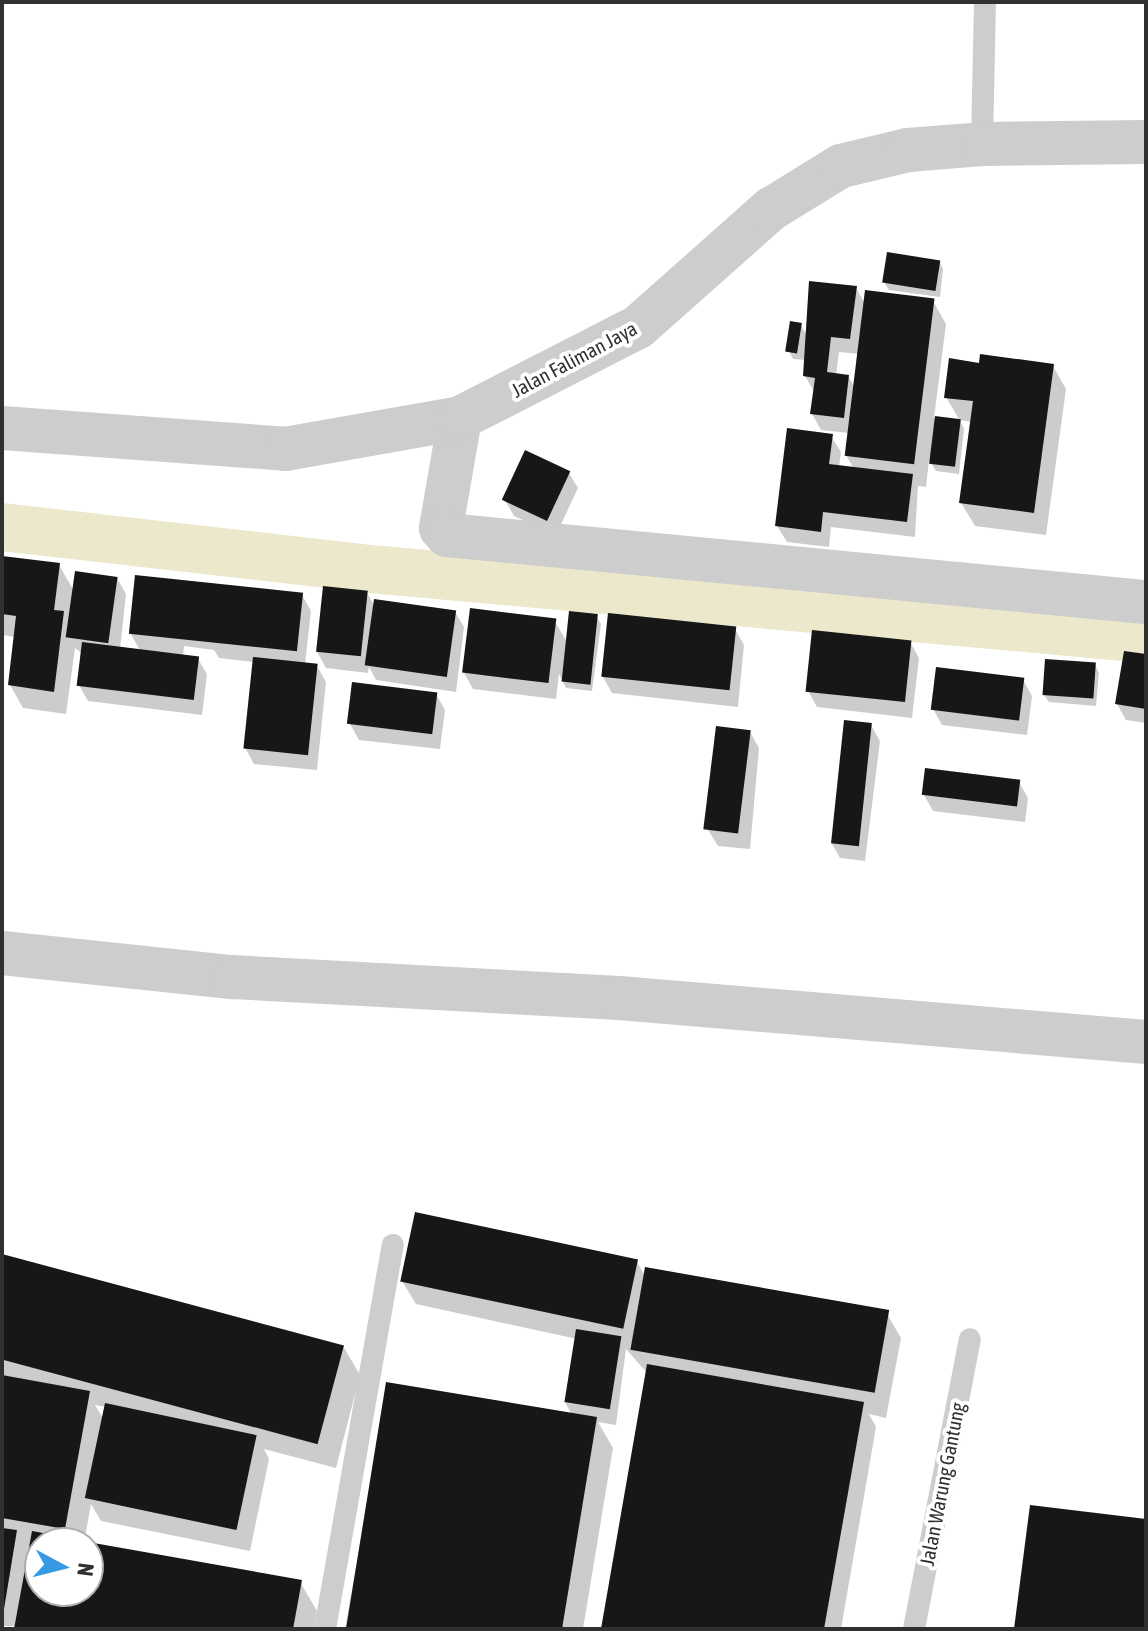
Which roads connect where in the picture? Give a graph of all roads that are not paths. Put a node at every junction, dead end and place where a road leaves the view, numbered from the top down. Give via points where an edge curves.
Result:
1 (985, 2) edge
2 (982, 130) junction
3 (1146, 142) edge
4 (466, 422) junction
5 (2, 428) edge
6 (1146, 602) edge
7 (2, 953) edge
8 (1146, 1042) edge
9 (393, 1245) dead end
10 (970, 1339) dead end
11 (325, 1629) edge
12 (914, 1629) edge

1 - 2 lane
2 - 3 street, Jalan Faliman Jaya
2 - 4 street, Jalan Faliman Jaya via 841,166 771,209 638,327
4 - 5 street, Jalan Faliman Jaya via 285,449
4 - 6 street via 444,534
7 - 8 street via 232,977 619,998
9 - 11 lane
10 - 12 lane, Jalan Warung Gantung

